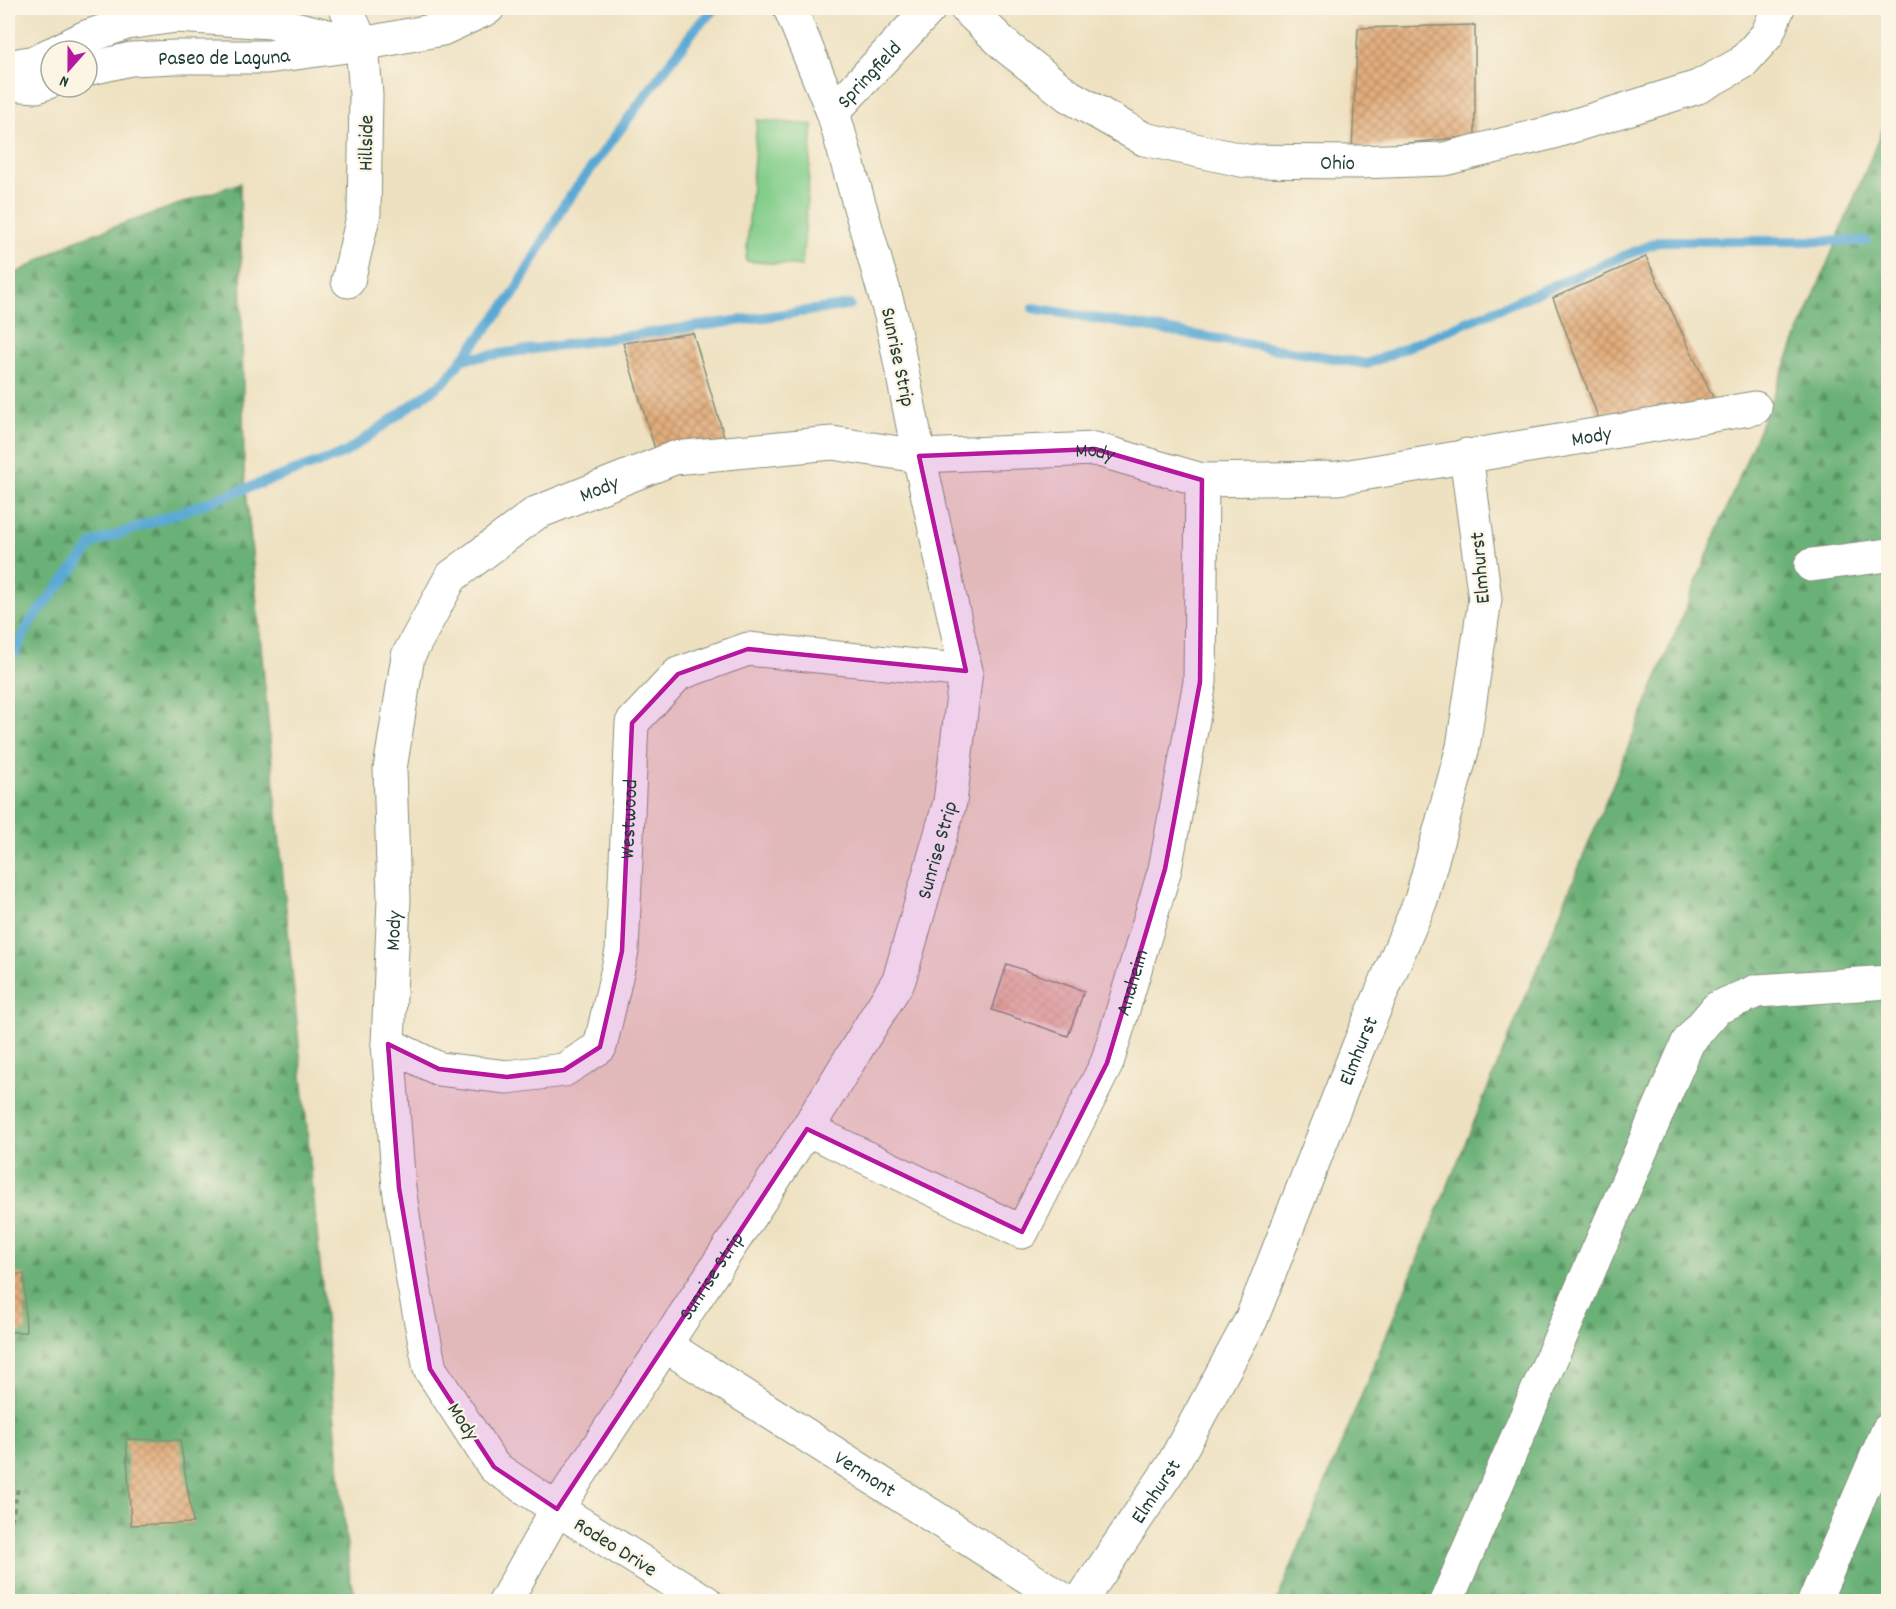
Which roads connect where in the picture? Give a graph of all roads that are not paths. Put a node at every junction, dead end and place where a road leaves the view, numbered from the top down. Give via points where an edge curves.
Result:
1 (346, 8) edge
2 (488, 8) edge
3 (790, 8) edge
4 (930, 8) edge
5 (966, 8) edge
6 (1778, 8) edge
7 (82, 39) edge
8 (362, 44) junction
9 (39, 60) edge
10 (99, 66) edge
11 (8, 67) edge
12 (8, 84) edge
13 (39, 85) edge
14 (833, 112) junction
15 (348, 281) dead end
16 (1755, 408) dead end
17 (1466, 455) junction
18 (919, 456) junction
19 (1202, 480) junction
20 (1888, 555) edge
21 (1811, 565) dead end
22 (966, 671) junction
23 (1888, 982) edge
24 (388, 1044) junction
25 (807, 1129) junction
26 (665, 1345) junction
27 (1888, 1430) edge
28 (556, 1509) junction
29 (505, 1602) edge
30 (706, 1602) edge
31 (1067, 1602) edge
32 (1080, 1602) edge
33 (1446, 1602) edge
34 (1814, 1602) edge

1 - 8 street, Hillside
2 - 8 street, Paseo de Laguna via 441,29
3 - 14 street, Sunrise Strip
4 - 14 street, Springfield
5 - 6 street, Ohio via 1008,48 1069,96 1144,139 1246,162 1444,159 1550,133 1698,87 1742,63 1767,35
7 - 8 street, Paseo de Laguna via 127,23 176,16 270,22
8 - 10 street, Paseo de Laguna via 267,57 131,59
8 - 15 street, Hillside via 366,95 364,213
9 - 11 street
12 - 13 street
14 - 18 street, Sunrise Strip via 888,304
16 - 17 street, Mody
17 - 19 street, Mody via 1338,478
17 - 32 street, Elmhurst via 1485,599 1464,747 1421,900 1251,1320 1172,1466
18 - 19 street, Mody via 1095,449
18 - 22 street, Sunrise Strip
18 - 24 street, Mody via 832,443 674,458 536,513 450,577 408,656 390,769 394,898
19 - 25 street, Anaheim via 1200,682 1165,869 1107,1063 1022,1232
20 - 21 street
22 - 24 street, Westwood via 748,650 678,675 632,723 622,951 600,1047 564,1070 507,1077 439,1069
22 - 25 street, Sunrise Strip via 950,802 899,980
23 - 33 street via 1757,991 1717,1008 1688,1042
24 - 28 street, Mody via 399,1188 430,1369 494,1467
25 - 26 street, Sunrise Strip
26 - 28 street, Sunrise Strip
26 - 31 street, Vermont
27 - 34 street
28 - 29 street, Sunrise Strip
28 - 30 street, Rodeo Drive

